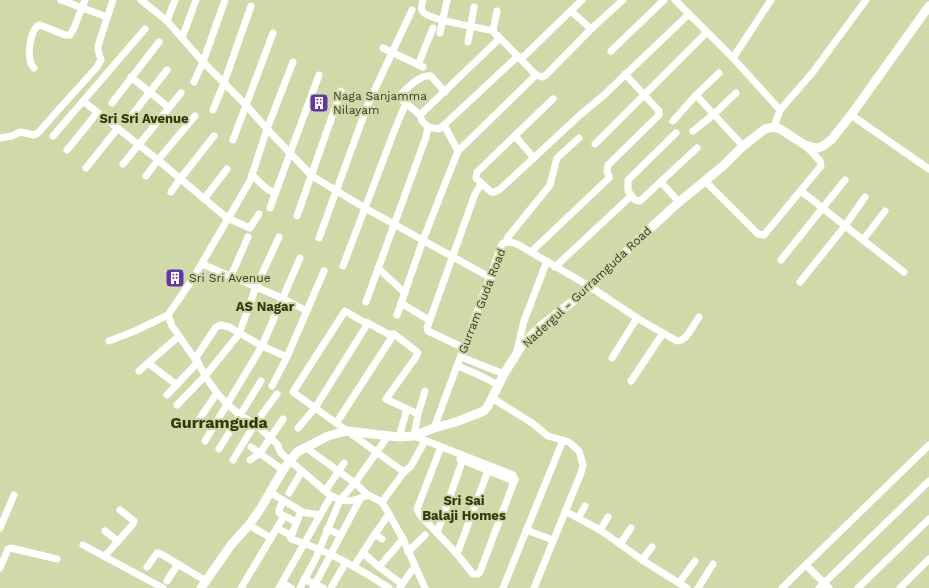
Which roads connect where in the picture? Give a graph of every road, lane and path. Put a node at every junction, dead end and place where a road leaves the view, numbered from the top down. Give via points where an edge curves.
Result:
1 (61, 0) edge
2 (85, 0) edge
3 (113, 0) edge
4 (175, 0) edge
5 (196, 0) edge
6 (225, 0) edge
7 (423, 0) edge
8 (448, 0) edge
9 (582, 0) edge
10 (623, 0) edge
11 (664, 0) edge
12 (675, 0) edge
13 (771, 0) edge
14 (866, 0) edge
15 (144, 1) edge
16 (251, 6) dead end
17 (929, 6) edge
18 (474, 7) dead end
19 (82, 9) junction
20 (412, 10) dead end
21 (497, 11) dead end
22 (571, 11) junction
23 (689, 14) junction
24 (107, 17) junction
25 (444, 20) junction
26 (167, 21) junction
27 (471, 26) junction
28 (434, 28) dead end
29 (145, 29) dead end
30 (591, 29) junction
31 (493, 31) junction
32 (273, 33) dead end
33 (440, 33) dead end
34 (706, 33) junction
35 (498, 36) junction
36 (182, 38) junction
37 (159, 42) dead end
38 (468, 42) dead end
39 (383, 48) dead end
40 (612, 51) dead end
41 (392, 52) junction
42 (519, 58) junction
43 (733, 58) junction
44 (203, 62) junction
45 (293, 62) dead end
46 (34, 68) dead end
47 (167, 70) dead end
48 (719, 73) dead end
49 (625, 74) junction
50 (319, 75) dead end
51 (536, 75) junction
52 (131, 77) junction
53 (194, 82) dead end
54 (224, 83) junction
55 (341, 91) dead end
56 (150, 92) junction
57 (445, 92) junction
58 (180, 93) dead end
59 (736, 93) dead end
60 (644, 95) junction
61 (696, 95) junction
62 (553, 99) dead end
63 (83, 101) junction
64 (112, 103) dead end
65 (406, 103) junction
66 (246, 105) junction
67 (168, 107) junction
68 (214, 110) dead end
69 (780, 110) junction
70 (97, 113) junction
71 (420, 115) junction
72 (713, 115) junction
73 (195, 116) dead end
74 (851, 116) junction
75 (129, 119) dead end
76 (673, 122) dead end
77 (444, 125) junction
78 (428, 127) junction
79 (774, 127) junction
80 (118, 128) junction
81 (266, 129) junction
82 (693, 131) dead end
83 (676, 133) dead end
84 (53, 136) dead end
85 (214, 136) dead end
86 (515, 136) junction
87 (0, 138) edge
88 (579, 138) dead end
89 (233, 140) dead end
90 (595, 144) dead end
91 (139, 145) junction
92 (743, 146) junction
93 (806, 146) junction
94 (697, 148) dead end
95 (67, 150) dead end
96 (458, 151) junction
97 (290, 154) junction
98 (534, 158) junction
99 (158, 160) junction
100 (123, 164) dead end
101 (86, 168) dead end
102 (227, 169) dead end
103 (929, 169) edge
104 (146, 176) dead end
105 (312, 176) junction
106 (180, 179) junction
107 (845, 180) dead end
108 (250, 181) junction
109 (705, 181) junction
110 (661, 182) junction
111 (481, 184) junction
112 (336, 191) junction
113 (801, 191) junction
114 (171, 192) dead end
115 (275, 194) junction
116 (631, 196) junction
117 (866, 197) dead end
118 (204, 199) junction
119 (679, 202) junction
120 (270, 208) dead end
121 (365, 208) junction
122 (823, 209) junction
123 (885, 211) dead end
124 (259, 214) dead end
125 (297, 216) dead end
126 (227, 218) junction
127 (394, 224) junction
128 (844, 226) junction
129 (248, 237) dead end
130 (279, 237) dead end
131 (319, 238) dead end
132 (423, 240) junction
133 (863, 240) junction
134 (506, 242) junction
135 (530, 252) junction
136 (452, 257) junction
137 (300, 258) dead end
138 (781, 260) dead end
139 (547, 261) junction
140 (202, 264) junction
141 (343, 266) dead end
142 (555, 267) junction
143 (378, 268) junction
144 (324, 271) dead end
145 (904, 272) dead end
146 (231, 276) junction
147 (491, 278) junction
148 (800, 282) dead end
149 (589, 286) junction
150 (256, 287) junction
151 (405, 292) junction
152 (282, 298) junction
153 (366, 302) dead end
154 (401, 303) junction
155 (307, 311) junction
156 (168, 315) junction
157 (398, 315) dead end
158 (698, 317) dead end
159 (637, 318) junction
160 (429, 320) junction
161 (368, 323) junction
162 (663, 333) junction
163 (239, 334) junction
164 (394, 334) junction
165 (179, 336) junction
166 (109, 341) dead end
167 (262, 346) junction
168 (464, 348) junction
169 (287, 357) junction
170 (461, 357) junction
171 (515, 357) junction
172 (612, 358) dead end
173 (196, 361) junction
174 (148, 363) junction
175 (458, 366) junction
176 (139, 371) dead end
177 (504, 374) junction
178 (205, 376) junction
179 (261, 381) dead end
180 (632, 381) dead end
181 (177, 385) junction
182 (498, 385) junction
183 (272, 386) dead end
184 (425, 391) dead end
185 (217, 393) junction
186 (277, 394) dead end
187 (167, 395) dead end
188 (492, 398) junction
189 (227, 404) junction
190 (177, 405) dead end
191 (315, 408) junction
192 (407, 409) junction
193 (418, 414) junction
194 (240, 415) junction
195 (283, 419) dead end
196 (336, 422) junction
197 (196, 424) dead end
198 (255, 424) junction
199 (298, 428) dead end
200 (434, 428) junction
201 (347, 431) junction
202 (388, 436) junction
203 (414, 436) junction
204 (270, 437) junction
205 (399, 437) junction
206 (563, 440) junction
207 (204, 441) dead end
208 (424, 443) junction
209 (929, 446) edge
210 (251, 447) dead end
211 (305, 447) junction
212 (219, 449) dead end
213 (440, 449) junction
214 (260, 453) junction
215 (377, 453) junction
216 (464, 458) junction
217 (233, 460) dead end
218 (250, 460) dead end
219 (290, 460) junction
220 (344, 463) dead end
221 (489, 468) junction
222 (283, 470) junction
223 (302, 471) junction
224 (339, 472) junction
225 (404, 472) junction
226 (929, 481) edge
227 (355, 483) junction
228 (271, 493) junction
229 (289, 493) dead end
230 (328, 493) junction
231 (368, 495) junction
232 (14, 496) dead end
233 (360, 499) junction
234 (340, 500) junction
235 (283, 501) junction
236 (351, 502) junction
237 (382, 502) junction
238 (585, 506) dead end
239 (120, 510) dead end
240 (354, 510) junction
241 (565, 511) junction
242 (301, 512) junction
243 (389, 514) junction
244 (320, 515) junction
245 (284, 516) junction
246 (608, 517) dead end
247 (578, 518) junction
248 (929, 519) edge
249 (296, 522) junction
250 (249, 525) junction
251 (0, 528) edge
252 (276, 528) junction
253 (631, 528) dead end
254 (327, 529) junction
255 (526, 530) junction
256 (600, 530) junction
257 (105, 531) dead end
258 (437, 533) junction
259 (375, 534) junction
260 (341, 535) junction
261 (425, 535) dead end
262 (291, 536) junction
263 (271, 538) junction
264 (382, 539) dead end
265 (402, 539) junction
266 (553, 540) junction
267 (118, 542) junction
268 (304, 543) junction
269 (620, 544) junction
270 (83, 545) dead end
271 (652, 547) dead end
272 (319, 549) junction
273 (364, 552) junction
274 (408, 552) junction
275 (457, 554) junction
276 (330, 555) junction
277 (105, 556) junction
278 (57, 559) dead end
279 (642, 560) junction
280 (695, 561) dead end
281 (346, 562) junction
282 (928, 562) edge
283 (178, 564) junction
284 (713, 564) dead end
285 (806, 565) junction
286 (354, 566) junction
287 (415, 566) junction
288 (147, 567) dead end
289 (379, 567) junction
290 (0, 568) edge
291 (304, 579) junction
292 (167, 581) dead end
293 (679, 583) junction
294 (203, 584) edge
295 (281, 585) edge
296 (315, 586) edge
297 (401, 586) edge
298 (824, 586) edge
299 (163, 588) edge
300 (241, 588) edge
301 (291, 588) edge
302 (300, 588) edge
303 (323, 588) edge
304 (331, 588) edge
305 (389, 588) edge
306 (425, 588) edge
307 (503, 588) edge
308 (534, 588) edge
309 (687, 588) edge
310 (698, 588) edge
311 (782, 588) edge
312 (858, 588) edge
313 (900, 588) edge

1 - 19 street
2 - 19 street
3 - 24 street
4 - 26 street
5 - 36 street
6 - 44 street
7 - 25 street via 422,12
8 - 25 street
9 - 22 street
10 - 30 street
11 - 40 street
12 - 23 street
13 - 43 street
14 - 69 street via 813,72
15 - 26 street
16 - 54 street
17 - 74 main road
18 - 27 street
19 - 24 street
19 - 46 street via 70,34 65,35 40,25 35,28 29,53
20 - 41 street
21 - 31 street
22 - 30 street
22 - 42 street
23 - 34 street
23 - 49 street
24 - 87 street via 98,46 101,60 97,67 38,133 34,135 20,132
25 - 27 street
25 - 33 street
26 - 36 street
27 - 31 street
27 - 38 street
28 - 41 street via 421,66
29 - 63 street
30 - 51 street via 546,75
31 - 35 street
32 - 66 street
34 - 43 street
34 - 60 street
35 - 42 street
35 - 57 street via 499,40
36 - 44 street
37 - 52 street
39 - 41 street
41 - 112 street via 368,104
42 - 51 street
42 - 77 street
43 - 69 street
44 - 53 street
44 - 54 street
45 - 81 street
47 - 56 street
48 - 61 street
49 - 60 street
49 - 98 street
50 - 97 street
51 - 96 street
52 - 56 street
52 - 64 street
54 - 66 street
54 - 68 street
55 - 105 street
56 - 67 street
56 - 75 street
57 - 65 street via 431,76 426,76 401,94 400,98
57 - 71 street
58 - 67 street
59 - 72 street
60 - 90 street
60 - 135 street via 659,111 658,118 608,165 609,178
61 - 72 street
61 - 76 street
62 - 86 street
63 - 70 street
63 - 84 street
65 - 71 street
65 - 121 street
66 - 81 street
66 - 89 street
67 - 91 street
69 - 79 street
70 - 80 street
70 - 95 street
71 - 78 street
72 - 82 street
72 - 92 street
73 - 99 street
74 - 93 main road via 823,146
74 - 103 street
77 - 78 street via 439,129
77 - 96 street
78 - 127 street
79 - 92 main road, Nadergul - Gurramguda Road via 765,129
79 - 93 main road
80 - 91 street
80 - 101 street
81 - 97 street
81 - 108 street
83 - 116 street via 630,177 628,187
85 - 106 street
86 - 98 street
86 - 111 street via 477,172 476,178
88 - 134 street via 557,158 550,185
91 - 99 street
91 - 100 street
92 - 109 main road, Nadergul - Gurramguda Road
93 - 113 street via 821,164
94 - 110 street
96 - 132 street
97 - 105 street
97 - 115 street
98 - 111 street via 496,192 491,192
99 - 104 street
99 - 106 street
102 - 118 street
105 - 112 street
105 - 125 street
106 - 114 street
106 - 118 street
107 - 122 street
108 - 115 street
108 - 126 street
109 - 113 street via 761,236 766,234
109 - 119 main road, Nadergul - Gurramguda Road
110 - 116 street via 640,201
110 - 119 street
111 - 136 street
112 - 121 street
112 - 131 street
113 - 122 street
115 - 120 street
116 - 142 street
117 - 128 street
118 - 126 street
119 - 149 main road, Nadergul - Gurramguda Road
121 - 127 street
121 - 141 street
122 - 128 street
122 - 138 street
123 - 133 street
124 - 126 street via 250,228
126 - 140 street
127 - 132 street
127 - 143 street
128 - 133 street
128 - 148 street
129 - 146 street
130 - 150 street
132 - 136 street
132 - 151 street
133 - 145 street
134 - 135 street, Gurram Guda Road via 510,241
134 - 147 street, Gurram Guda Road via 502,244
135 - 139 street, Gurram Guda Road
136 - 147 street
136 - 160 street
137 - 152 street
139 - 142 street, Gurram Guda Road
139 - 171 street via 524,321
140 - 146 street
140 - 156 street
142 - 149 street, Gurram Guda Road
143 - 151 street
143 - 153 street
144 - 155 street
146 - 150 street
147 - 168 street, Gurram Guda Road
149 - 159 street, Gurram Guda Road
149 - 171 main road, Nadergul - Gurramguda Road via 522,345
150 - 152 street
150 - 163 street
151 - 154 street
152 - 155 street
152 - 167 street
154 - 157 street
154 - 160 street
155 - 169 street
156 - 165 street
156 - 166 street
158 - 162 street, Gurram Guda Road via 681,341
159 - 162 street, Gurram Guda Road
159 - 172 street
160 - 168 street via 428,331
161 - 164 street via 388,334
161 - 191 street
161 - 191 street via 354,318 345,311 293,392
162 - 180 street
163 - 167 street
163 - 173 street via 221,325 216,327
163 - 178 street
164 - 192 street via 418,353 386,399
164 - 196 street
165 - 173 street
165 - 174 street
167 - 169 street
167 - 189 street
168 - 170 street, Gurram Guda Road
169 - 183 street
170 - 175 street, Gurram Guda Road
170 - 177 street
171 - 177 main road, Nadergul - Gurramguda Road
173 - 178 street
173 - 181 street
174 - 176 street
174 - 181 street
175 - 182 street
175 - 200 street, Gurram Guda Road
177 - 182 main road, Nadergul - Gurramguda Road
178 - 185 street
178 - 190 street
179 - 194 street
181 - 187 street
182 - 188 main road, Nadergul - Gurramguda Road
184 - 193 street
185 - 189 street
185 - 197 street
186 - 198 street
188 - 200 main road, Nadergul - Gurramguda Road via 484,411
188 - 206 street via 548,436
189 - 194 street
189 - 207 street
191 - 196 street
191 - 199 street
192 - 193 street
192 - 205 street
193 - 203 street
194 - 198 street
194 - 212 street
195 - 204 street
196 - 201 street
198 - 204 street
198 - 217 street
200 - 203 main road, Nadergul - Gurramguda Road
201 - 202 main road, Nadergul - Gurramguda Road
201 - 211 main road, Nadergul - Gurramguda Road via 328,436
201 - 215 street
202 - 205 main road, Nadergul - Gurramguda Road
202 - 215 street
203 - 205 main road, Nadergul - Gurramguda Road
203 - 208 street
204 - 214 street
204 - 219 street via 281,453
206 - 241 street via 579,451 583,466
206 - 255 street
208 - 213 street
208 - 225 street via 411,466
209 - 285 street
210 - 214 street
211 - 219 main road, Nadergul - Gurramguda Road
211 - 224 street
213 - 216 street
213 - 258 street via 417,509
214 - 218 street
214 - 222 street
215 - 225 street
215 - 227 street
216 - 221 street
216 - 258 street
219 - 222 main road, Nadergul - Gurramguda Road
219 - 223 street
220 - 224 street
221 - 275 street
221 - 275 street via 514,475 515,479 480,572 470,572
222 - 228 main road, Nadergul - Gurramguda Road
223 - 229 street
223 - 230 street
224 - 227 street
224 - 230 street
225 - 237 street
226 - 298 street
227 - 231 street
227 - 234 street
228 - 235 street
228 - 250 main road, Nadergul - Gurramguda Road
230 - 234 street
230 - 244 street
231 - 233 street
231 - 237 street
232 - 251 street
233 - 236 street
233 - 240 street
234 - 236 street
234 - 254 street
235 - 242 street via 300,509
235 - 245 street via 279,513
236 - 240 street
237 - 243 street
238 - 247 street
239 - 267 street via 134,521
240 - 260 street
241 - 247 street
241 - 266 street
242 - 244 street
242 - 249 street
243 - 259 street
243 - 265 street
244 - 268 street
245 - 249 street
245 - 252 street
246 - 256 street
247 - 256 street
248 - 312 street
249 - 262 street
250 - 263 street
250 - 294 main road, Nadergul - Gurramguda Road
252 - 262 street
252 - 263 street
253 - 269 street
254 - 260 street
254 - 272 street
255 - 266 street
255 - 307 street
256 - 269 street
257 - 267 street
258 - 275 street
259 - 264 street
259 - 273 street
260 - 276 street
261 - 274 street
262 - 268 street via 291,539
263 - 300 street
265 - 274 street
265 - 289 street
266 - 308 street
267 - 277 street
268 - 272 street
268 - 295 street
269 - 279 street
270 - 277 street
271 - 279 street
272 - 276 street
272 - 291 street
273 - 286 street
273 - 289 street
274 - 287 street
276 - 281 street
276 - 296 street
277 - 299 street
278 - 290 street via 11,548 8,549
279 - 293 street
280 - 293 street
281 - 286 street
281 - 304 street
282 - 313 street
283 - 288 street via 157,553
283 - 292 street
283 - 294 street
284 - 310 street
285 - 298 street
285 - 311 street
286 - 305 street
287 - 297 street
287 - 306 street
289 - 297 street
291 - 296 street
291 - 302 street
293 - 309 street
295 - 301 street
296 - 303 street

